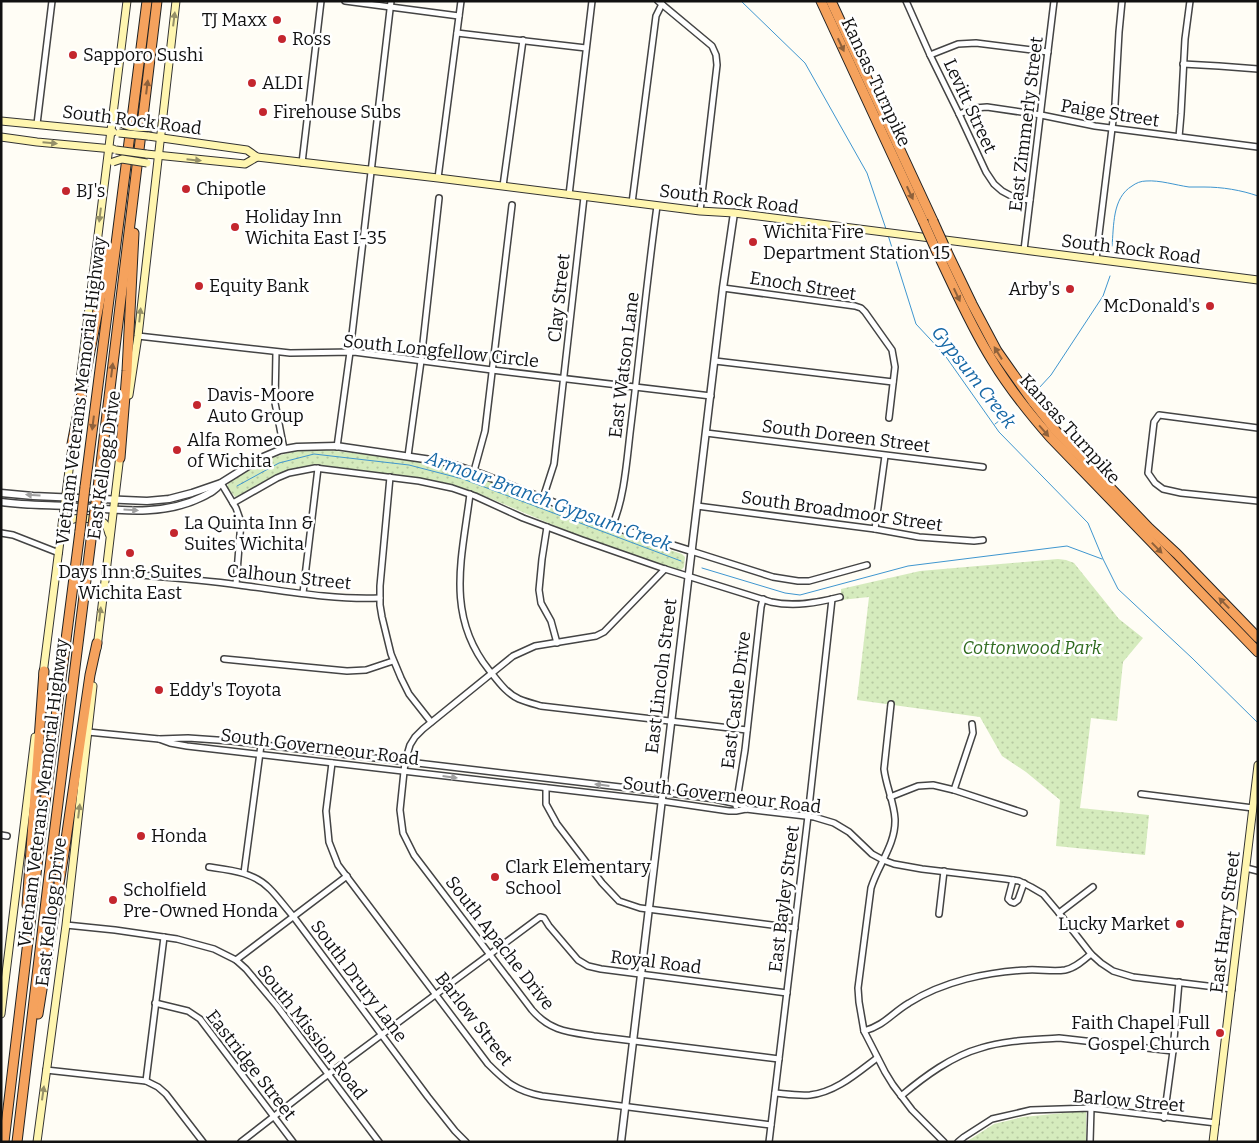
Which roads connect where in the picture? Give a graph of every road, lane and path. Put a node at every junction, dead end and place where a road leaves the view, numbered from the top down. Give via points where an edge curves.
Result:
1 (52, 1) edge
2 (127, 1) edge
3 (147, 1) edge
4 (157, 1) edge
5 (176, 1) edge
6 (322, 1) edge
7 (344, 1) edge
8 (390, 1) edge
9 (461, 1) edge
10 (592, 1) edge
11 (821, 1) edge
12 (831, 1) edge
13 (906, 1) edge
14 (1054, 1) edge
15 (1122, 1) edge
16 (1190, 1) edge
17 (660, 3) edge
18 (390, 8) junction
19 (459, 16) junction
20 (457, 33) junction
21 (523, 40) junction
22 (586, 48) junction
23 (1048, 52) junction
24 (930, 55) junction
25 (1184, 64) junction
26 (1258, 70) edge
27 (113, 110) junction
28 (959, 114) junction
29 (1041, 115) junction
30 (163, 117) junction
31 (1, 121) edge
32 (37, 124) junction
33 (1112, 128) junction
34 (110, 132) junction
35 (1, 137) edge
36 (161, 138) junction
37 (1179, 138) junction
38 (1258, 147) edge
39 (112, 149) junction
40 (159, 156) junction
41 (257, 157) junction
42 (302, 163) junction
43 (126, 166) junction
44 (137, 169) junction
45 (371, 171) junction
46 (105, 174) junction
47 (156, 175) junction
48 (438, 178) junction
49 (503, 186) junction
50 (568, 194) junction
51 (584, 196) junction
52 (439, 198) dead end
53 (1030, 200) junction
54 (632, 203) junction
55 (512, 205) dead end
56 (657, 206) junction
57 (700, 211) junction
58 (734, 213) junction
59 (1024, 250) junction
60 (1096, 259) junction
61 (1258, 280) edge
62 (723, 288) junction
63 (138, 336) junction
64 (276, 352) junction
65 (350, 352) junction
66 (715, 361) junction
67 (421, 362) junction
68 (492, 370) junction
69 (564, 379) junction
70 (893, 382) junction
71 (636, 387) junction
72 (710, 396) junction
73 (889, 418) dead end
74 (1258, 428) edge
75 (706, 433) junction
76 (72, 444) junction
77 (337, 447) junction
78 (284, 449) junction
79 (408, 456) junction
80 (885, 456) junction
81 (120, 458) junction
82 (984, 467) dead end
83 (318, 468) junction
84 (474, 471) junction
85 (390, 477) junction
86 (221, 482) junction
87 (1, 493) edge
88 (470, 494) junction
89 (66, 497) junction
90 (543, 498) junction
91 (115, 499) junction
92 (1258, 501) edge
93 (1, 502) edge
94 (233, 503) junction
95 (64, 506) junction
96 (697, 506) junction
97 (113, 509) junction
98 (612, 526) junction
99 (547, 527) junction
100 (875, 529) junction
101 (62, 531) junction
102 (1, 533) edge
103 (110, 536) junction
104 (984, 540) dead end
105 (692, 551) junction
106 (59, 552) junction
107 (867, 565) dead end
108 (665, 568) junction
109 (106, 572) junction
110 (688, 576) junction
111 (236, 584) junction
112 (303, 593) junction
113 (840, 597) dead end
114 (380, 598) junction
115 (763, 599) junction
116 (832, 599) junction
117 (1258, 638) edge
118 (97, 643) junction
119 (557, 643) junction
120 (1257, 652) edge
121 (224, 659) dead end
122 (394, 661) junction
123 (44, 671) junction
124 (492, 674) junction
125 (891, 704) dead end
126 (671, 721) junction
127 (431, 722) junction
128 (972, 724) dead end
129 (747, 730) junction
130 (88, 732) junction
131 (188, 738) junction
132 (159, 740) junction
133 (261, 745) junction
134 (188, 746) junction
135 (260, 754) junction
136 (405, 762) junction
137 (332, 763) junction
138 (1258, 765) edge
139 (404, 771) junction
140 (546, 788) junction
141 (954, 790) junction
142 (662, 793) junction
143 (1141, 794) dead end
144 (890, 797) junction
145 (661, 801) junction
146 (737, 804) junction
147 (1253, 808) junction
148 (746, 809) junction
149 (736, 811) junction
150 (1024, 813) dead end
151 (808, 816) junction
152 (882, 860) junction
153 (208, 867) dead end
154 (1246, 868) junction
155 (1258, 870) edge
156 (944, 871) junction
157 (244, 873) junction
158 (347, 876) junction
159 (1013, 880) junction
160 (1024, 884) junction
161 (1093, 887) dead end
162 (649, 909) junction
163 (1059, 913) junction
164 (939, 914) dead end
165 (294, 917) junction
166 (66, 925) junction
167 (795, 928) junction
168 (164, 937) junction
169 (490, 954) junction
170 (1091, 954) junction
171 (236, 960) junction
172 (641, 974) junction
173 (1178, 982) junction
174 (1232, 989) junction
175 (787, 993) junction
176 (436, 994) junction
177 (155, 1003) junction
178 (1, 1014) edge
179 (864, 1031) junction
180 (382, 1034) junction
181 (633, 1041) junction
182 (16, 1042) junction
183 (1173, 1051) junction
184 (877, 1058) junction
185 (779, 1059) junction
186 (46, 1070) junction
187 (328, 1074) junction
188 (146, 1081) junction
189 (774, 1093) junction
190 (901, 1096) junction
191 (625, 1107) junction
192 (1090, 1108) junction
193 (273, 1116) junction
194 (1164, 1118) junction
195 (1216, 1123) junction
196 (771, 1125) junction
197 (18, 1141) edge
198 (4, 1142) edge
199 (37, 1142) edge
200 (203, 1142) edge
201 (241, 1142) edge
202 (293, 1142) edge
203 (379, 1142) edge
204 (466, 1142) edge
205 (621, 1142) edge
206 (769, 1142) edge
207 (944, 1142) edge
208 (958, 1142) edge
209 (1090, 1142) edge
210 (1213, 1142) edge

1 - 32 street
2 - 27 main road, East Kellogg Drive
3 - 43 highway, Vietnam Veterans Memorial Highway
44 -> 4 highway, Vietnam Veterans Memorial Highway
30 -> 5 main road, East Kellogg Drive
6 - 42 street
7 - 18 street
8 - 18 street
9 - 19 street
10 - 22 street
11 -> 120 highway, Kansas Turnpike, bridge via 964,310 991,360 1050,437
117 -> 12 highway, Kansas Turnpike, bridge via 1056,431 996,352
13 - 24 street, Levitt Street
14 - 23 street, East Zimmerly Street
15 - 33 street
16 - 25 street
17 - 54 street
17 - 57 street via 712,46 716,55
18 - 19 street
18 - 45 street
19 - 20 street
20 - 21 street
20 - 48 street
21 - 22 street
21 - 49 street
22 - 50 street
23 - 24 street via 976,43 958,44
23 - 29 street, East Zimmerly Street
24 - 28 street, Levitt Street
25 - 26 street
25 - 37 street
27 - 30 main road, bridge via 121,123 146,128 160,122
27 - 34 main road, East Kellogg Drive
28 - 29 street, Paige Street via 987,107
28 - 53 street, Levitt Street via 994,184 1015,198
29 - 33 street, Paige Street
29 - 53 street, East Zimmerly Street
30 - 36 main road, East Kellogg Drive
31 - 32 main road, South Rock Road
32 - 34 main road, South Rock Road
33 - 37 street, Paige Street
33 - 60 street
34 - 36 main road, South Rock Road, bridge
34 - 39 main road, East Kellogg Drive
35 -> 39 main road, South Rock Road
36 - 40 main road, East Kellogg Drive
36 - 41 main road, South Rock Road via 247,150
37 - 38 street, Paige Street
39 - 40 main road, South Rock Road, bridge
39 - 46 main road, East Kellogg Drive
40 -> 41 main road, South Rock Road via 245,164
40 - 47 main road, East Kellogg Drive
41 - 42 main road, South Rock Road
42 - 45 main road, South Rock Road
43 - 76 highway
43 -> 182 highway, Vietnam Veterans Memorial Highway, bridge
44 - 81 highway
197 -> 44 highway, Vietnam Veterans Memorial Highway, bridge
45 - 48 main road, South Rock Road
45 - 65 street
46 - 47 main road, bridge via 113,162 122,158 146,163
46 -> 76 main road, East Kellogg Drive
63 -> 47 main road, East Kellogg Drive
48 - 49 main road, South Rock Road
49 - 50 main road, South Rock Road
50 - 51 main road, South Rock Road
51 - 54 main road, South Rock Road
51 - 69 street, Clay Street
52 - 67 street
53 - 59 street, East Zimmerly Street
54 - 56 main road, South Rock Road
55 - 68 street
56 - 57 main road, South Rock Road
56 - 71 street, East Watson Lane
57 - 58 main road, South Rock Road
58 - 59 main road, South Rock Road
58 - 62 street, East Lincoln Street
59 - 60 main road, South Rock Road
60 - 61 main road, South Rock Road
62 - 66 street, East Lincoln Street
62 - 70 street, Enoch Street via 855,306 863,310 892,350
63 - 64 street, South Longfellow Circle
63 - 81 main road, East Kellogg Drive
64 - 65 street, South Longfellow Circle
64 - 78 street via 274,403
65 - 67 street, South Longfellow Circle
65 - 77 street
66 - 70 street
66 - 72 street, East Lincoln Street
67 - 68 street, South Longfellow Circle
67 - 79 street
68 - 69 street, South Longfellow Circle
68 - 84 street via 485,431
69 - 71 street, South Longfellow Circle
69 - 90 street, Clay Street via 554,464
70 - 73 street
71 - 72 street, South Longfellow Circle
71 - 98 street, East Watson Lane via 621,497
72 - 75 street, East Lincoln Street
74 - 92 street via 1158,415 1154,422 1148,472 1163,489
75 - 80 street, South Doreen Street
75 - 96 street, East Lincoln Street
76 - 89 main road, East Kellogg Drive
77 - 78 street
77 - 79 street
78 - 86 street via 261,458
79 - 84 street
80 - 82 street, South Doreen Street
80 - 100 street
81 - 91 main road, East Kellogg Drive
83 - 85 street
83 - 94 street via 289,473
83 - 112 street
84 - 90 street
85 - 88 street
85 - 114 street
86 - 91 street via 169,499
86 - 94 street
97 -> 86 street via 156,510 181,506 216,489
89 -> 87 street
88 - 99 street
88 - 124 street via 459,583 460,602 472,645
89 - 91 street
89 - 95 main road, East Kellogg Drive
90 - 98 street
91 - 97 main road, East Kellogg Drive
93 - 95 street
94 - 111 street via 241,522
95 - 97 street
95 - 101 main road, East Kellogg Drive
96 - 100 street, South Broadmoor Street
96 - 105 street, East Lincoln Street
97 - 103 main road, East Kellogg Drive
98 - 105 street
99 - 108 street
99 - 119 street via 539,590
100 - 104 street, South Broadmoor Street via 919,537
101 - 103 main road via 66,524 77,518 97,520 108,528
101 - 106 main road, East Kellogg Drive
102 - 106 street
103 - 109 main road, East Kellogg Drive
105 - 107 street via 773,577 798,581
105 - 110 street, East Lincoln Street
106 - 123 main road, East Kellogg Drive
108 - 110 street
108 - 119 street, South Apache Drive via 604,632
109 - 111 street, Calhoun Street
118 -> 109 main road, East Kellogg Drive
110 - 115 street
110 - 126 street, East Lincoln Street
111 - 112 street, Calhoun Street
112 - 114 street, Calhoun Street
113 - 116 street
114 - 122 street via 386,640
115 - 116 street via 797,605
115 - 129 street, East Castle Drive
116 - 151 street, East Bayley Street
118 - 130 main road, East Kellogg Drive
118 - 197 highway
119 - 124 street, South Apache Drive via 535,646 514,656
121 - 122 street via 347,671 366,670
122 - 127 street via 409,694
123 - 178 main road, East Kellogg Drive
123 - 182 highway
124 - 126 street via 513,696 541,706
124 - 127 street, South Apache Drive
125 - 144 street via 884,769
126 - 129 street
126 - 142 street, East Lincoln Street
127 - 136 street, South Apache Drive via 415,737
128 - 141 street via 973,733
129 - 146 street, East Castle Drive
130 - 132 street, South Governeour Road
166 -> 130 main road, East Kellogg Drive
131 - 132 street, South Governeour Road
131 - 133 street, South Governeour Road
131 - 134 street
132 - 134 street, South Governeour Road
133 - 135 street
133 - 136 street, South Governeour Road
134 - 135 street, South Governeour Road
135 - 137 street, South Governeour Road
135 - 157 street
136 - 139 street, South Apache Drive
142 -> 136 street, South Governeour Road
137 - 139 street, South Governeour Road
137 - 158 street, Barlow Street via 326,811 329,842 338,865
138 - 147 main road, East Harry Street
139 -> 140 street, South Governeour Road
139 - 169 street, South Apache Drive via 400,810 403,833 409,846
140 - 145 street, South Governeour Road
140 - 162 street via 546,804 557,824 602,883 619,900
141 - 144 street via 925,785
141 - 150 street
142 - 145 street, East Lincoln Street
142 - 146 street, South Governeour Road
143 - 147 street
144 - 152 street via 895,826
145 - 149 street, South Governeour Road
145 - 162 street, East Lincoln Street
146 - 148 street
146 - 149 street, East Castle Drive
147 - 154 main road, East Harry Street
148 - 149 street, South Governeour Road
148 - 151 street, South Governeour Road
151 - 152 street, South Governeour Road via 844,828
151 - 167 street, East Bayley Street
152 - 156 street, South Governeour Road via 900,866
152 - 179 street via 870,888 858,988
153 - 157 street, South Drury Lane
154 - 155 street
154 - 174 main road, East Harry Street
156 - 159 street, South Governeour Road
156 - 164 street
157 - 165 street, South Drury Lane via 270,888
158 - 165 street
158 - 176 street, Barlow Street
159 - 160 street, South Governeour Road
159 - 160 street via 1008,898 1011,902 1018,900
160 - 163 street, South Governeour Road via 1042,894
161 - 163 street
162 - 167 street
162 - 172 street, East Lincoln Street
163 - 170 street, South Governeour Road
165 - 171 street
165 - 180 street, South Drury Lane
166 - 168 street, South Mission Road
166 - 186 main road, East Kellogg Drive
167 - 175 street, East Bayley Street
168 - 171 street, South Mission Road via 214,949
168 - 177 street
169 - 172 street, Royal Road via 540,917 578,960 588,966
169 - 176 street
169 - 181 street, South Apache Drive via 548,1026 570,1033
170 - 173 street, South Governeour Road via 1106,967 1120,973
170 - 179 street via 1065,970 1003,972 963,980 918,998 880,1025
171 - 187 street, South Mission Road via 277,1006
172 - 175 street, Royal Road
172 - 181 street, East Lincoln Street
173 - 174 street, South Governeour Road
173 - 183 street
174 - 195 main road, East Harry Street
175 - 185 street, East Bayley Street
176 - 180 street
176 - 191 street, Barlow Street via 488,1064 519,1090
177 - 188 street
177 - 193 street, Eastridge Street via 188,1010 200,1019
179 - 184 street
180 - 187 street
180 - 204 street, South Drury Lane
181 - 185 street, South Apache Drive
181 - 191 street, East Lincoln Street
182 - 198 highway, Vietnam Veterans Memorial Highway
183 - 190 street via 1068,1039 998,1044 956,1058
183 - 194 street
184 - 189 street via 828,1090 802,1096
184 - 190 street
185 - 189 street, East Bayley Street
186 - 188 street
199 -> 186 main road, East Kellogg Drive
187 - 193 street
187 - 203 street, South Mission Road
188 - 200 street via 166,1094
189 - 196 street, East Bayley Street
190 - 207 street
191 - 196 street, Barlow Street
191 - 205 street, East Lincoln Street
192 - 194 street, Barlow Street
192 - 208 street, Barlow Street via 1030,1110 992,1119
192 - 209 street
193 - 201 street
193 - 202 street, Eastridge Street
194 - 195 street, Barlow Street
195 - 210 main road, East Harry Street
196 - 206 street, East Bayley Street

